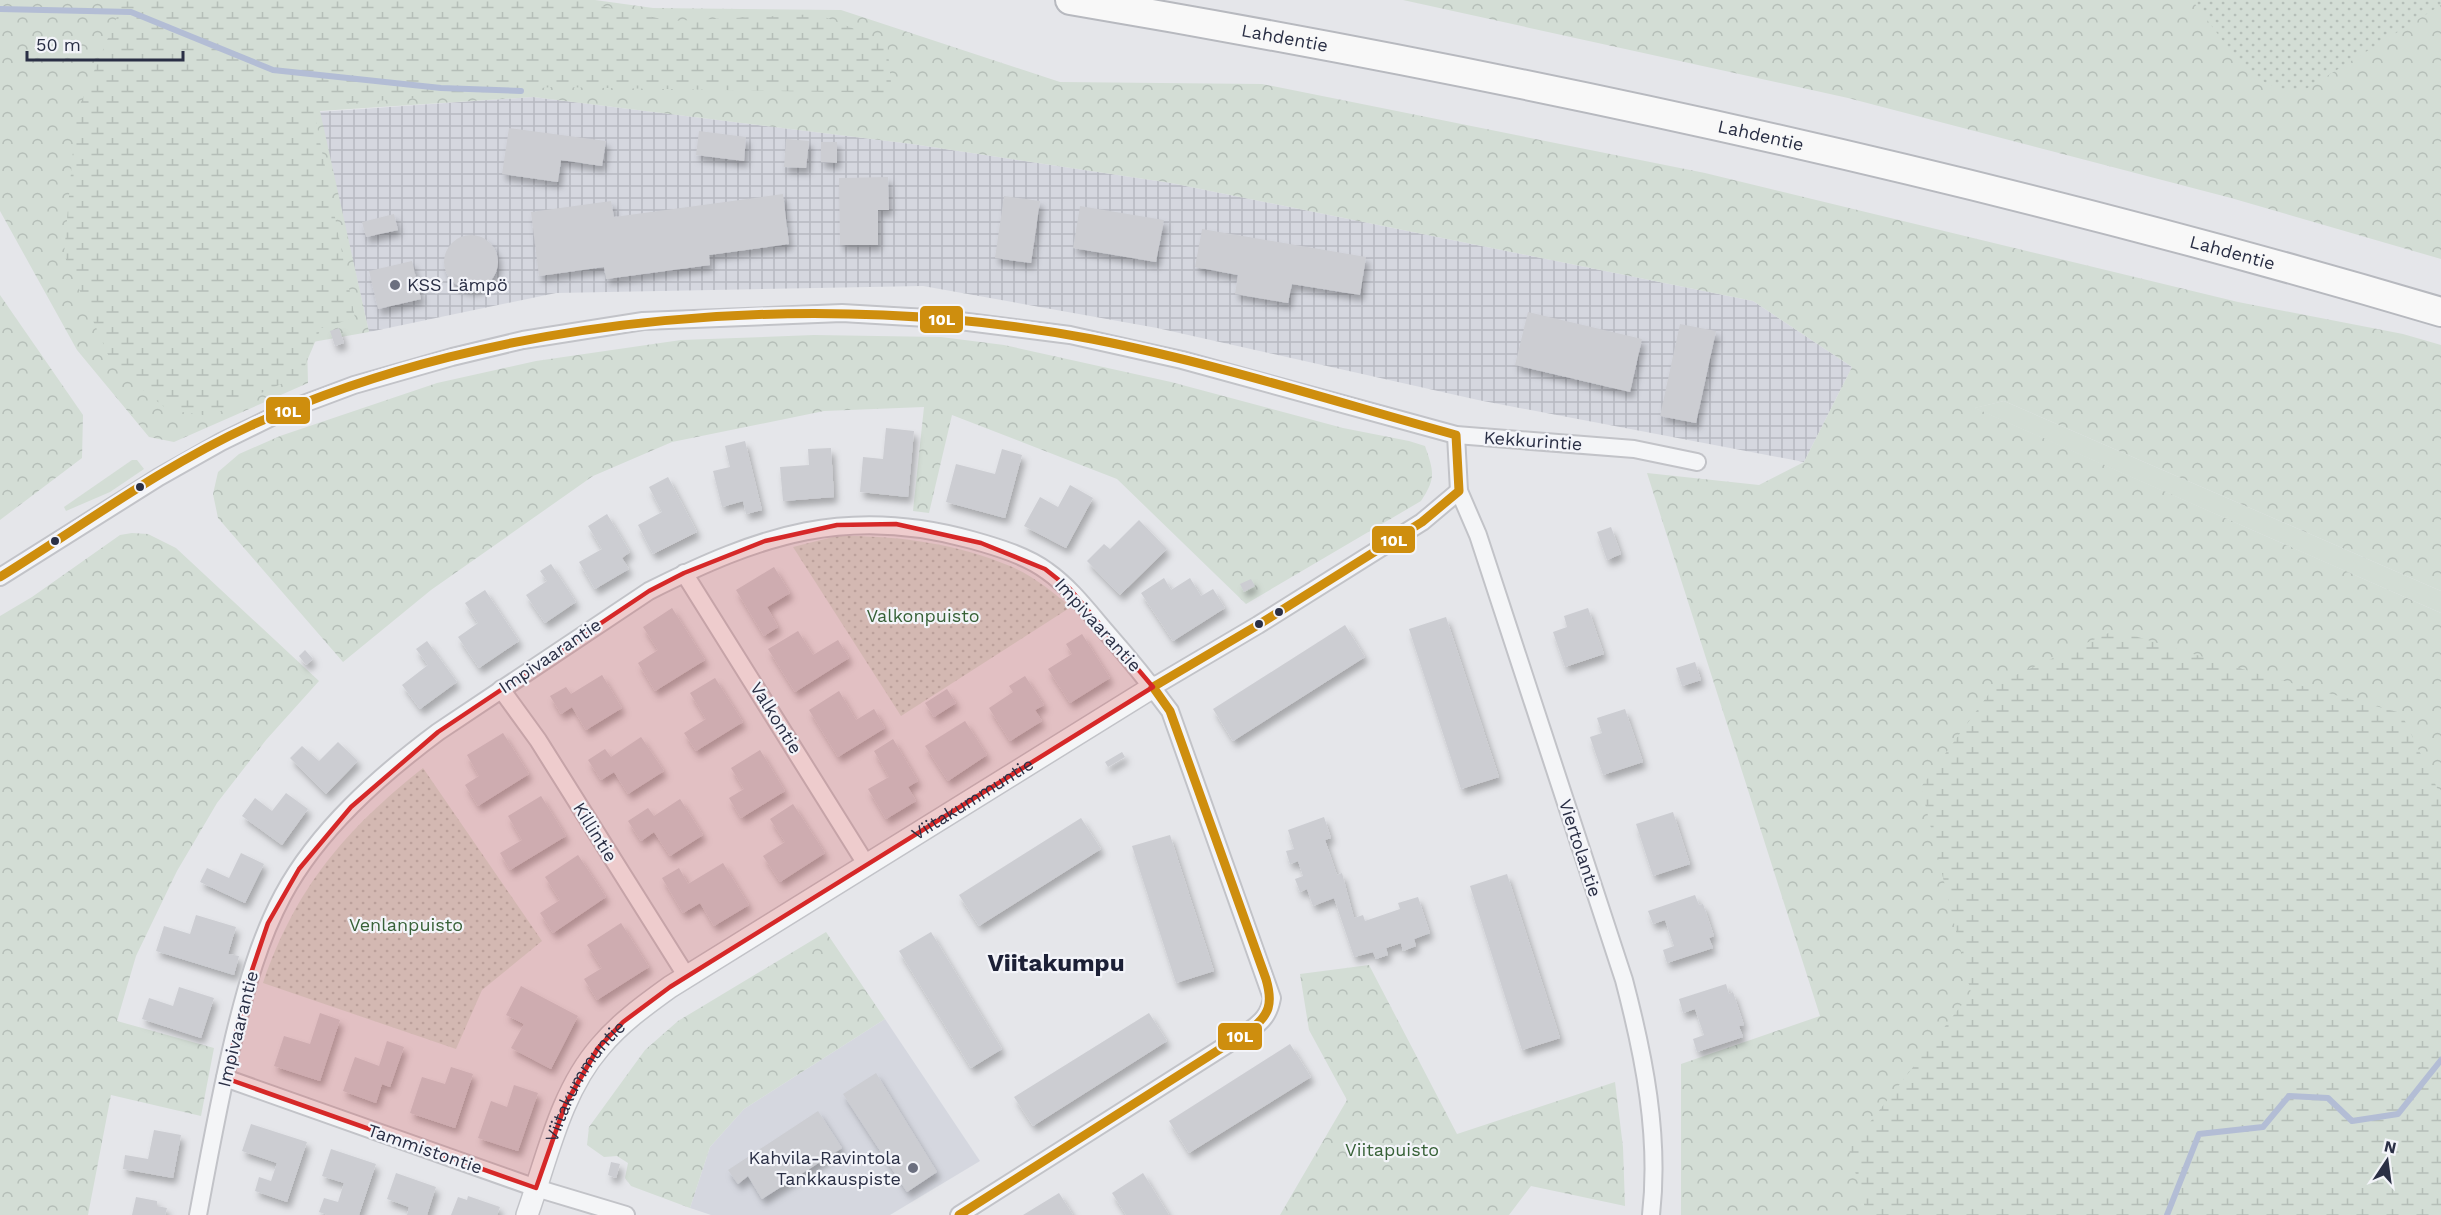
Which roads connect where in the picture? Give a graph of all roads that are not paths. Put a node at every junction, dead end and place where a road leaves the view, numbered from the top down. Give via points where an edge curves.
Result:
1 (1070, 0) edge
2 (2441, 312) edge
3 (1456, 435) junction
4 (1697, 462) dead end
5 (1459, 490) junction
6 (684, 573) junction
7 (0, 577) edge
8 (1153, 687) junction
9 (501, 689) junction
10 (866, 864) junction
11 (687, 977) junction
12 (225, 1078) junction
13 (536, 1188) junction
14 (198, 1215) edge
15 (527, 1215) edge
16 (626, 1215) edge
17 (959, 1215) edge
18 (1651, 1215) edge

1 - 2 highway, Lahdentie via 1454,69 1704,123 2139,229
3 - 4 street, Kekkurintie via 1634,448
3 - 5 street
3 - 7 street, Kekkurintie via 1182,360 1070,335 944,319 842,313 643,321 523,340 462,355 354,385 282,412 159,477
5 - 8 street, Viitakummuntie via 1422,522
5 - 18 street, Viertolantie via 1478,536 1624,980 1650,1115
6 - 8 street, Impivaarantie via 765,541 837,525 896,524 950,534 1012,553 1045,569 1069,588
6 - 9 street, Impivaarantie via 649,591
6 - 10 street, Valkontie
8 - 10 street, Viitakummuntie
8 - 17 street, Impivaarantie via 1170,711 1266,979 1272,998 1270,1012 1250,1030
9 - 11 street, Killintie via 538,740
9 - 12 street, Impivaarantie via 405,757 351,807 299,869 268,923 257,954
10 - 11 street, Viitakummuntie
11 - 13 street, Viitakummuntie via 623,1022 598,1048 565,1105
12 - 13 street, Tammistontie
12 - 14 street, Impivaarantie
13 - 15 street, Viitakummuntie
13 - 16 street, Tammistontie

